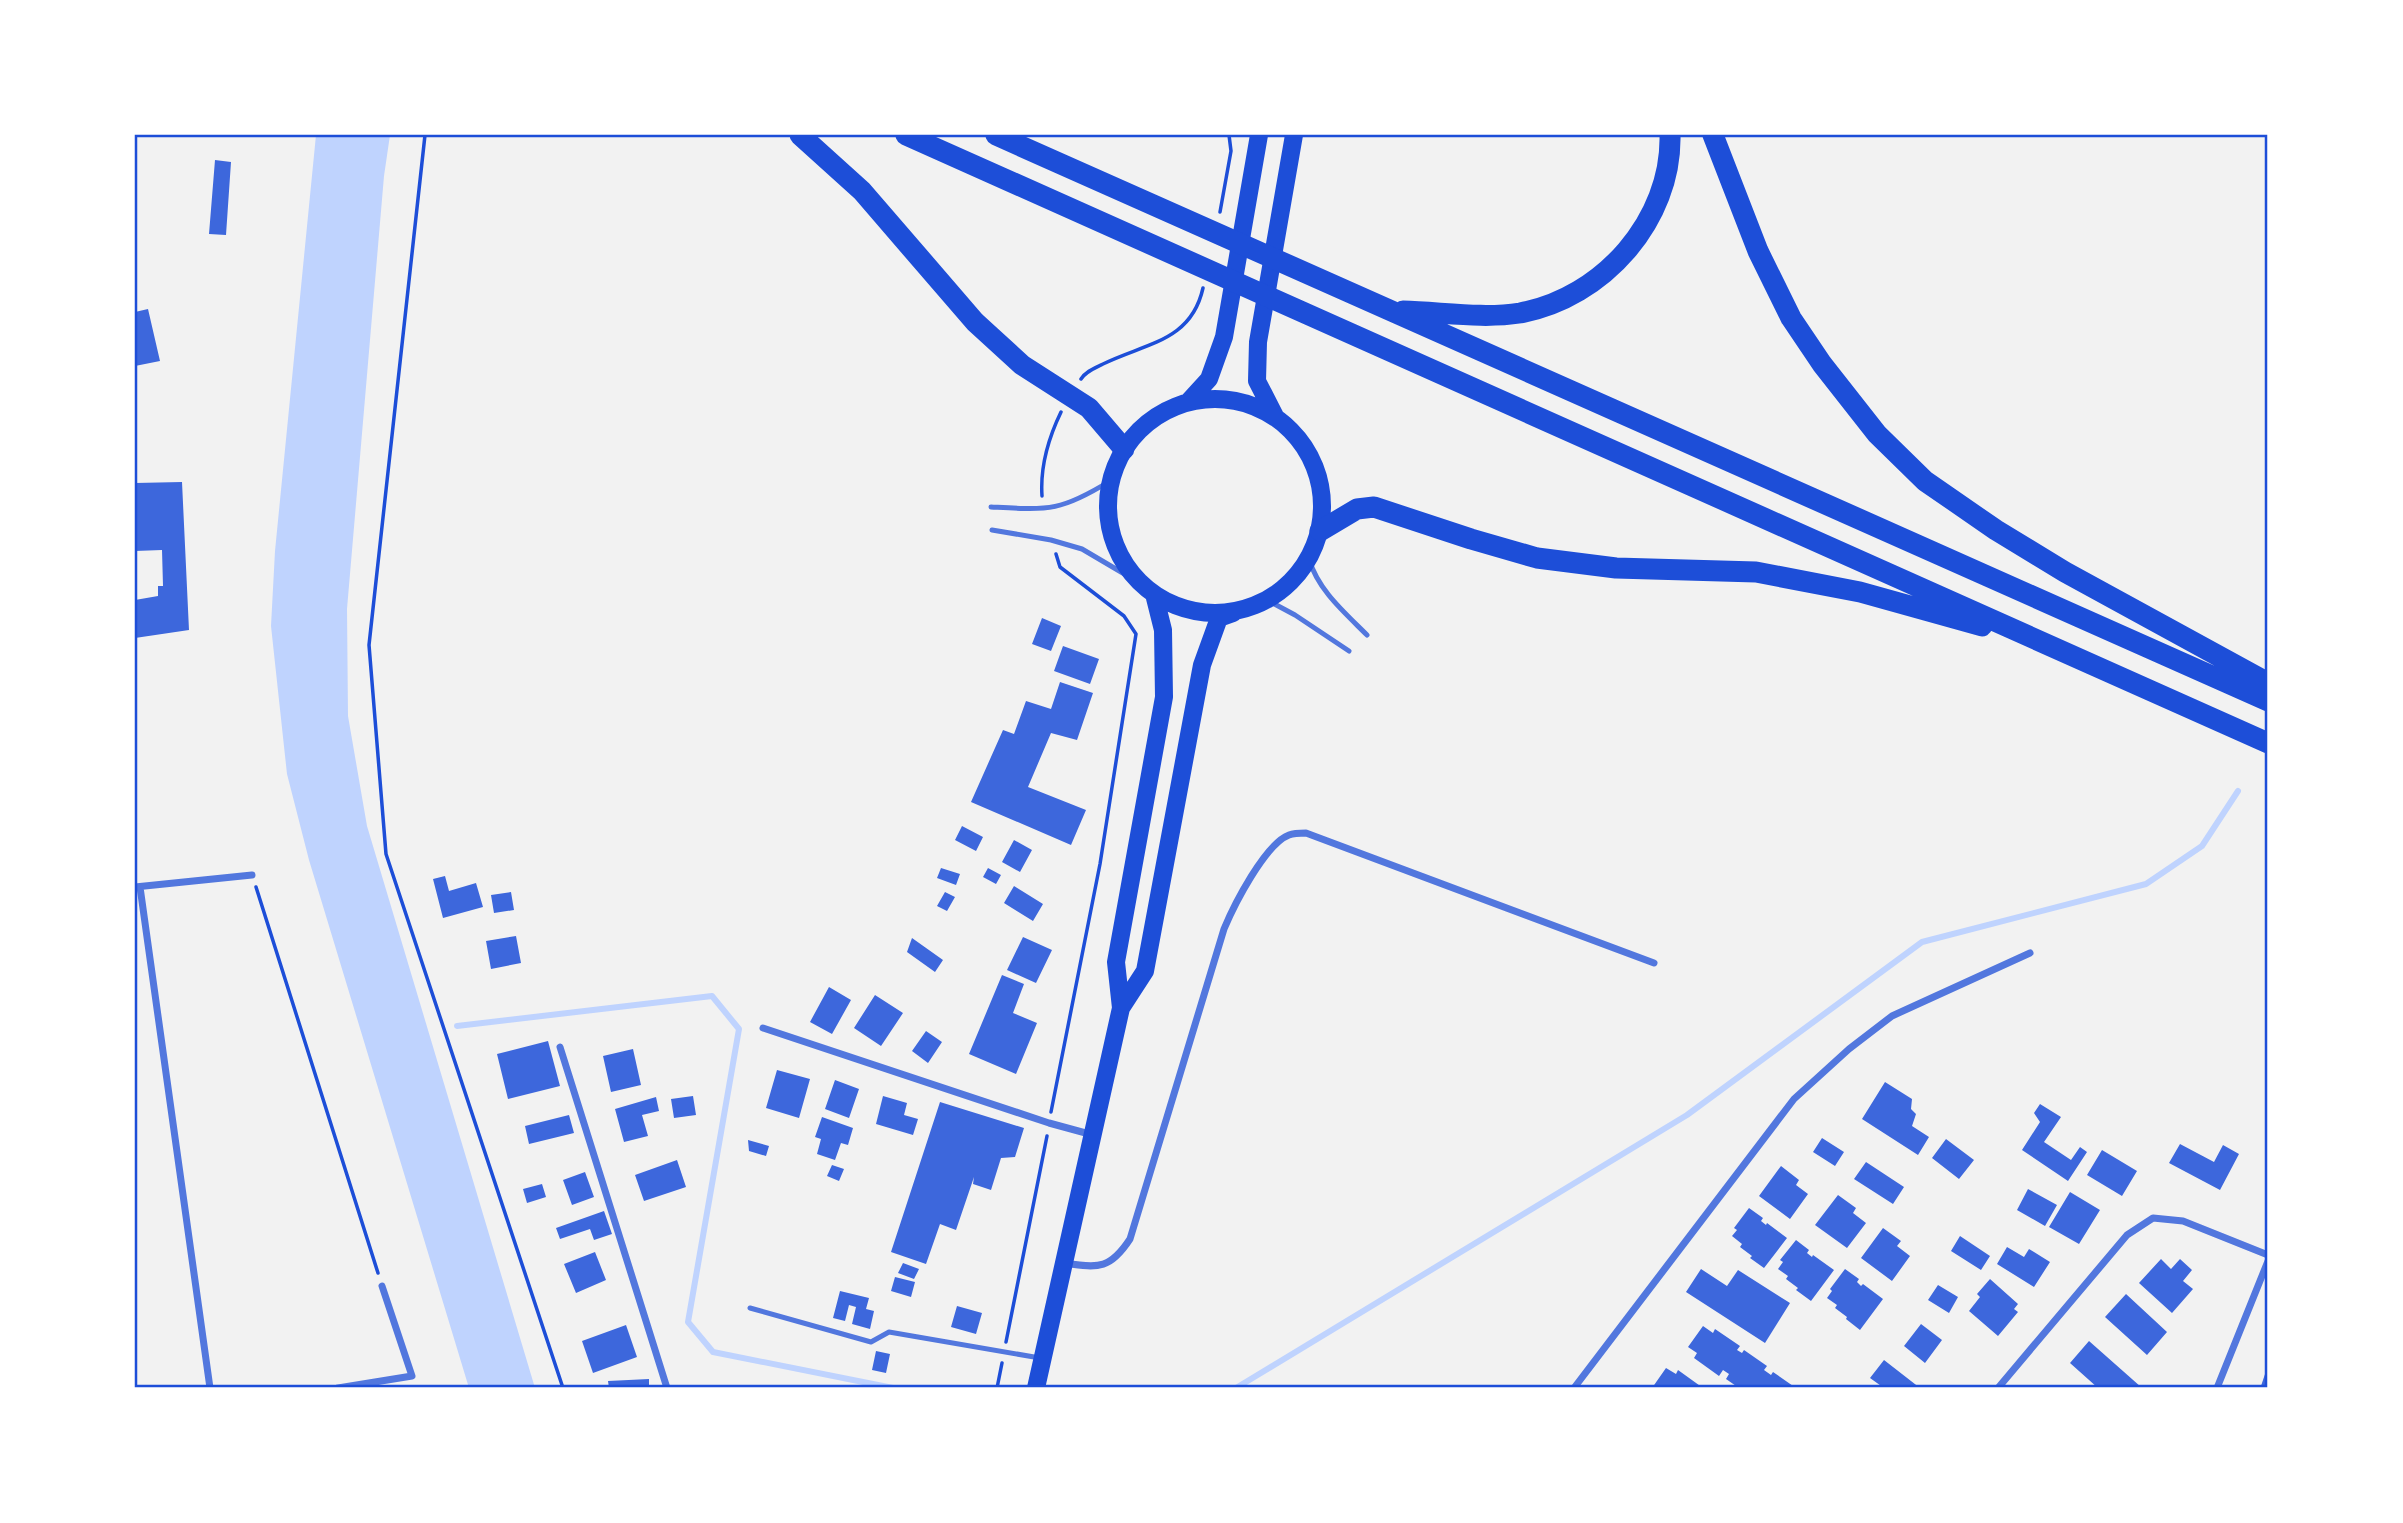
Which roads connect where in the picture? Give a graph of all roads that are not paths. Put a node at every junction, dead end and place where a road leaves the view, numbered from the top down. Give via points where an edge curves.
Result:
1 (800, 135) edge
2 (906, 135) edge
3 (996, 135) edge
4 (1259, 135) edge
5 (1294, 135) edge
6 (1670, 135) edge
7 (1713, 135) edge
8 (1390, 310) junction
9 (1188, 402) junction
10 (1276, 418) junction
11 (1124, 449) junction
12 (1110, 481) junction
13 (991, 507) dead end
14 (992, 530) dead end
15 (1320, 531) junction
16 (1309, 559) junction
17 (1138, 582) junction
18 (1154, 594) junction
19 (1267, 600) junction
20 (1239, 611) junction
21 (1367, 635) dead end
22 (2055, 647) junction
23 (1349, 651) dead end
24 (2268, 683) edge
25 (2268, 701) edge
26 (2268, 743) edge
27 (252, 875) road end
28 (137, 887) edge
29 (2030, 953) dead end
30 (1654, 963) dead end
31 (1121, 1008) junction
32 (763, 1028) dead end
33 (560, 1046) dead end
34 (1093, 1135) junction
35 (2268, 1255) edge
36 (2268, 1261) edge
37 (1065, 1263) junction
38 (382, 1286) road end
39 (750, 1308) dead end
40 (1043, 1358) junction
41 (210, 1388) edge
42 (338, 1388) edge
43 (667, 1388) edge
44 (1036, 1388) edge
45 (1574, 1388) edge
46 (1998, 1388) edge
47 (2217, 1388) edge

1 - 11 highway via 862,191 975,322 1022,365 1089,408
2 - 22 highway
3 - 8 highway
4 - 9 main road via 1224,337 1209,379
5 - 10 main road via 1258,342 1257,381
6 - 8 highway via 1660,192 1646,226 1611,268 1578,292 1552,304 1490,316
7 - 24 highway via 1758,251 1791,318 1877,434 1925,481 1996,530
8 - 25 highway
9 - 10 main road via 1225,399
9 - 11 main road via 1141,428
10 - 15 main road via 1300,440 1315,468 1322,499
11 - 12 main road
12 - 13 lane via 1062,507
12 - 17 main road via 1108,517 1118,552
14 - 17 lane via 1082,549
15 - 16 main road
15 - 22 highway via 1357,509 1374,507 1537,558 1616,569 1756,572 1860,592
16 - 19 main road via 1291,582
16 - 21 lane via 1314,576
17 - 18 main road
18 - 20 main road via 1180,608 1209,614
18 - 31 main road via 1163,630 1164,697 1116,962
19 - 20 main road
19 - 23 lane
20 - 31 main road via 1219,618 1202,665 1145,971
22 - 26 highway
27 - 28 street
28 - 41 street
29 - 45 street via 1892,1016 1794,1099
30 - 37 street via 1306,833 1290,835 1276,844 1240,892 1224,929 1129,1239 1118,1256 1103,1266
31 - 34 main road
32 - 34 street
33 - 43 street
34 - 37 main road
35 - 46 street via 2183,1221 2153,1217 2127,1235
36 - 47 street
37 - 40 main road
38 - 42 street via 412,1376
39 - 40 lane via 872,1342 889,1332
40 - 44 main road

